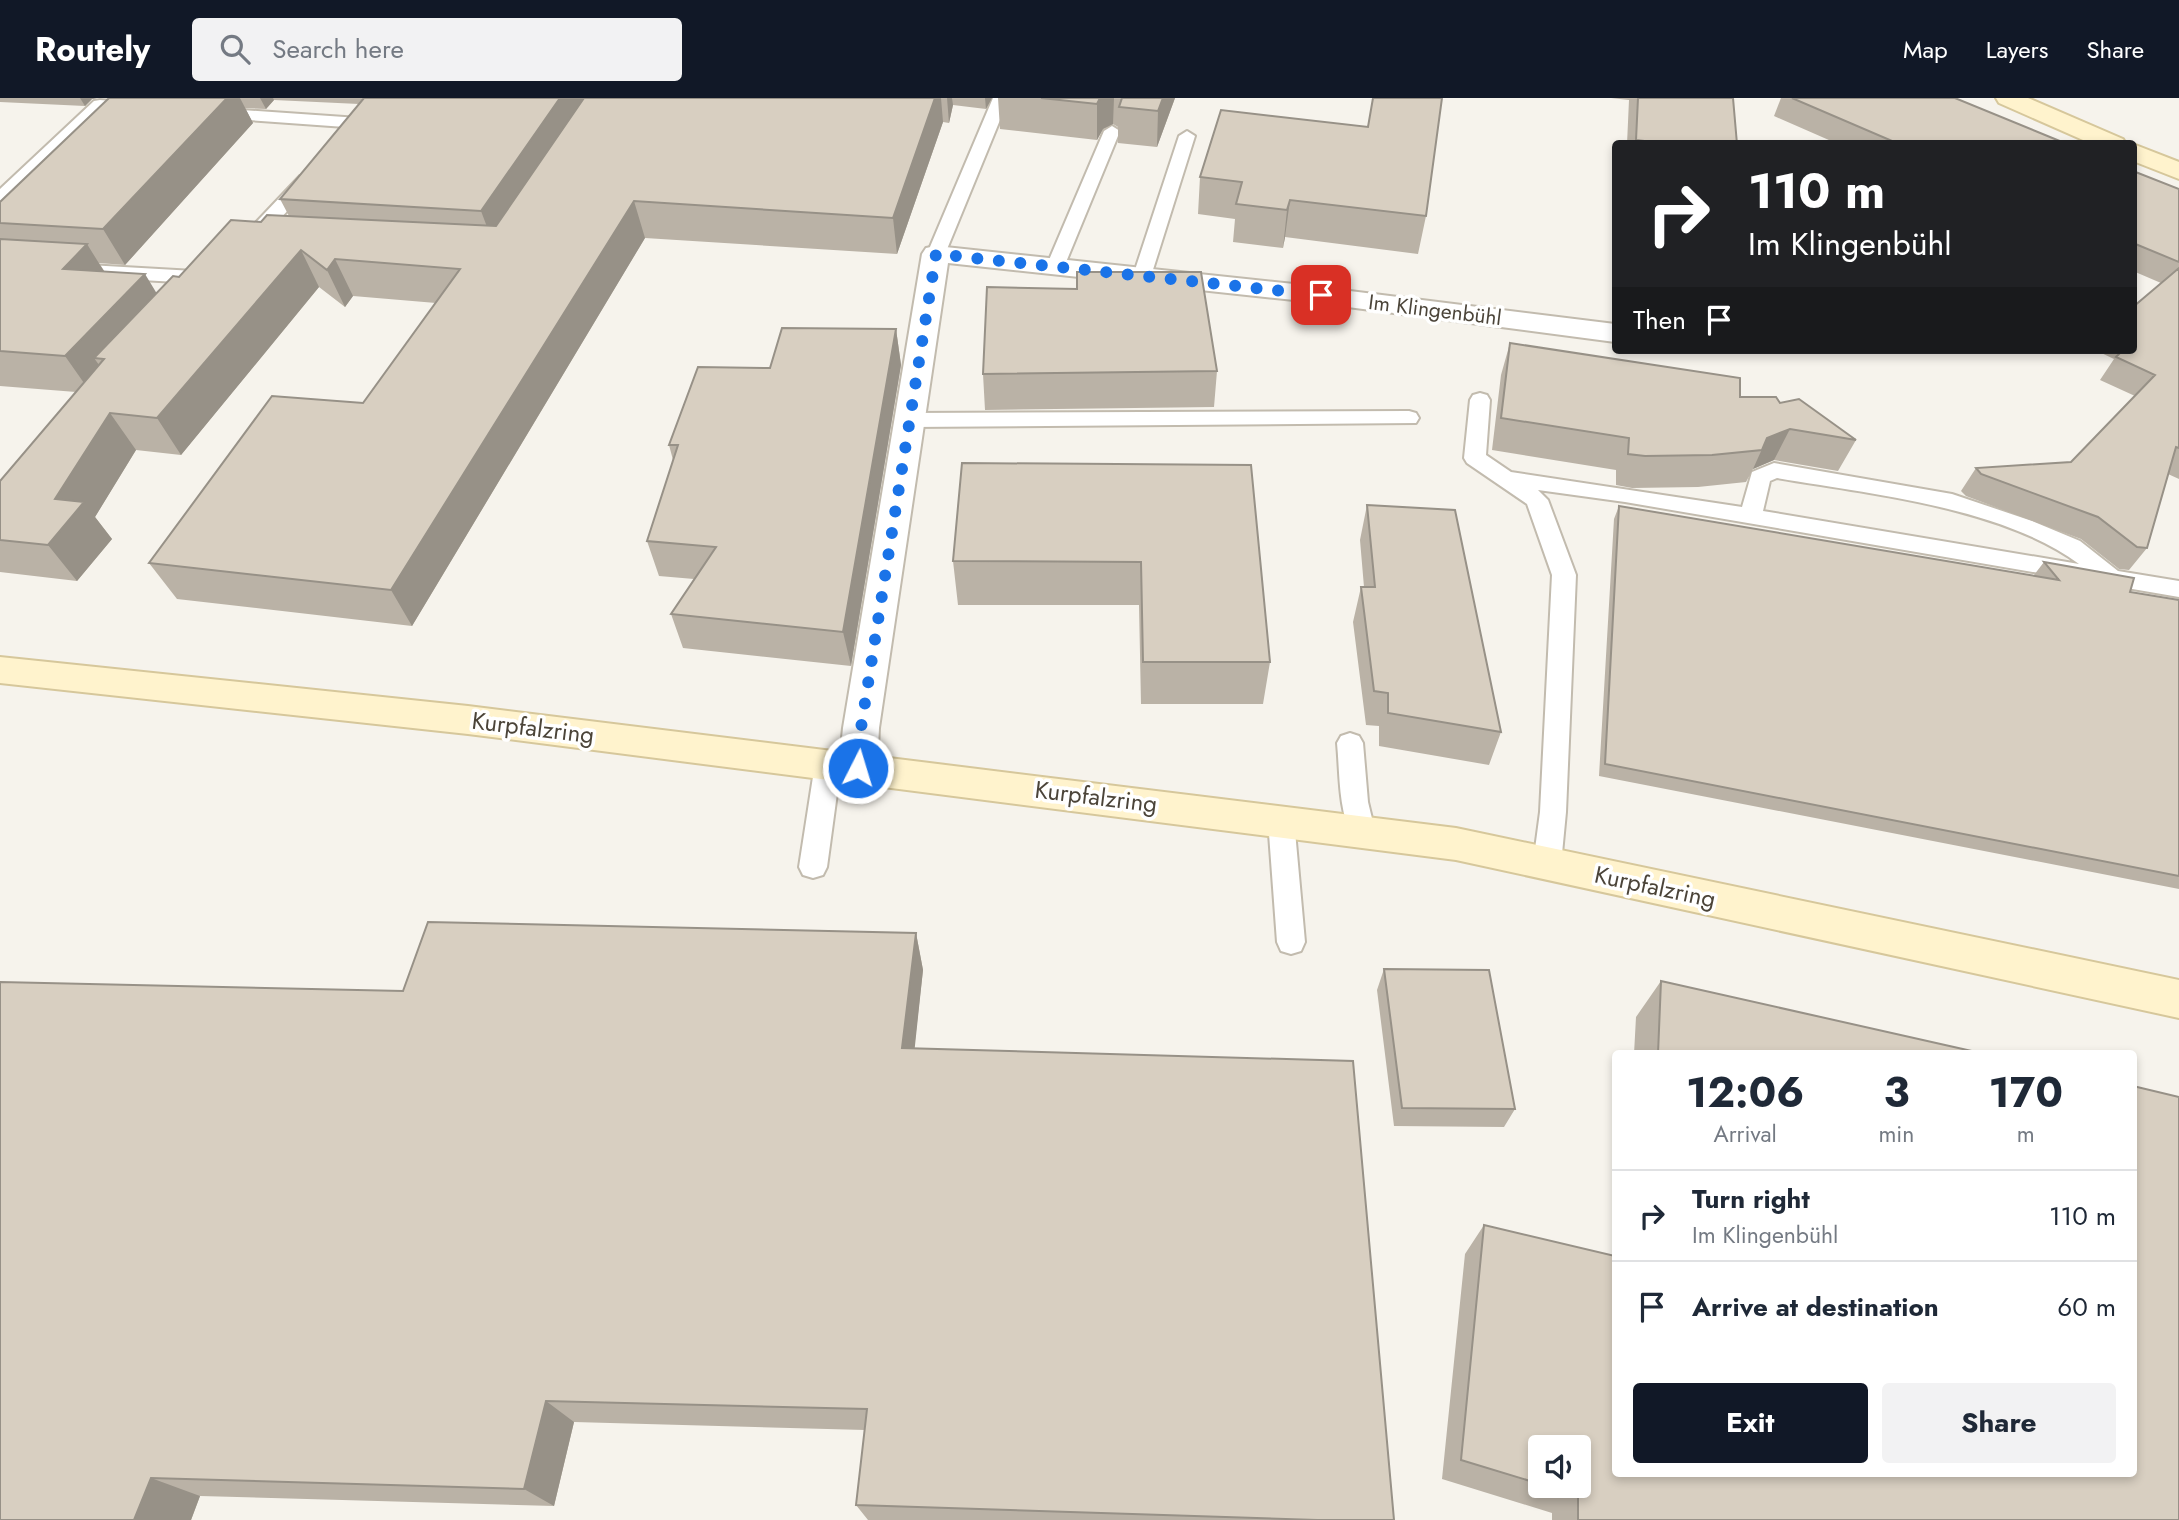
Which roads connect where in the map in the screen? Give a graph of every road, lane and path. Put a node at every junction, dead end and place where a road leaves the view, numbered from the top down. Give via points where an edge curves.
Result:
1 (1001, 98) edge
2 (2008, 98) edge
3 (373, 107) edge
4 (155, 109) edge
5 (195, 112) edge
6 (359, 124) junction
7 (1112, 131) dead end
8 (1187, 136) dead end
9 (2105, 140) edge
10 (340, 143) edge
11 (2137, 154) edge
12 (322, 163) edge
13 (2179, 171) edge
14 (0, 199) edge
15 (275, 243) edge
16 (936, 254) junction
17 (0, 266) edge
18 (1055, 267) junction
19 (217, 273) joint
20 (1142, 276) junction
21 (194, 298) edge
22 (1612, 333) edge
23 (1480, 400) dead end
24 (1409, 418) dead end
25 (910, 420) junction
26 (1509, 480) junction
27 (1751, 517) junction
28 (2115, 578) junction
29 (2179, 589) edge
30 (0, 670) edge
31 (1350, 743) dead end
32 (843, 766) junction
33 (1281, 820) junction
34 (1362, 831) junction
35 (1547, 864) junction
36 (813, 867) dead end
37 (1292, 942) dead end
38 (2179, 999) edge

1 - 16 lane
2 - 9 main road
3 - 6 lane
4 - 14 lane via 100,105
5 - 6 lane
6 - 10 lane
7 - 18 lane
8 - 20 lane
11 - 13 main road
12 - 15 lane via 244,246
16 - 18 street, Im Klingenbühl
16 - 25 street
17 - 19 lane
18 - 20 street, Im Klingenbühl
19 - 21 lane
20 - 22 street, Im Klingenbühl
23 - 26 lane via 1475,458
24 - 25 lane
25 - 32 street via 861,728
26 - 27 lane
26 - 35 lane via 1537,500 1564,575
27 - 28 lane
27 - 28 lane via 1760,477 1774,470 1814,475 1956,502 2072,547
28 - 29 lane
30 - 32 main road, Kurpfalzring
31 - 34 lane
32 - 33 main road, Kurpfalzring
32 - 36 lane
33 - 34 main road, Kurpfalzring
33 - 37 lane
34 - 35 main road, Kurpfalzring via 1456,844
35 - 38 main road, Kurpfalzring

